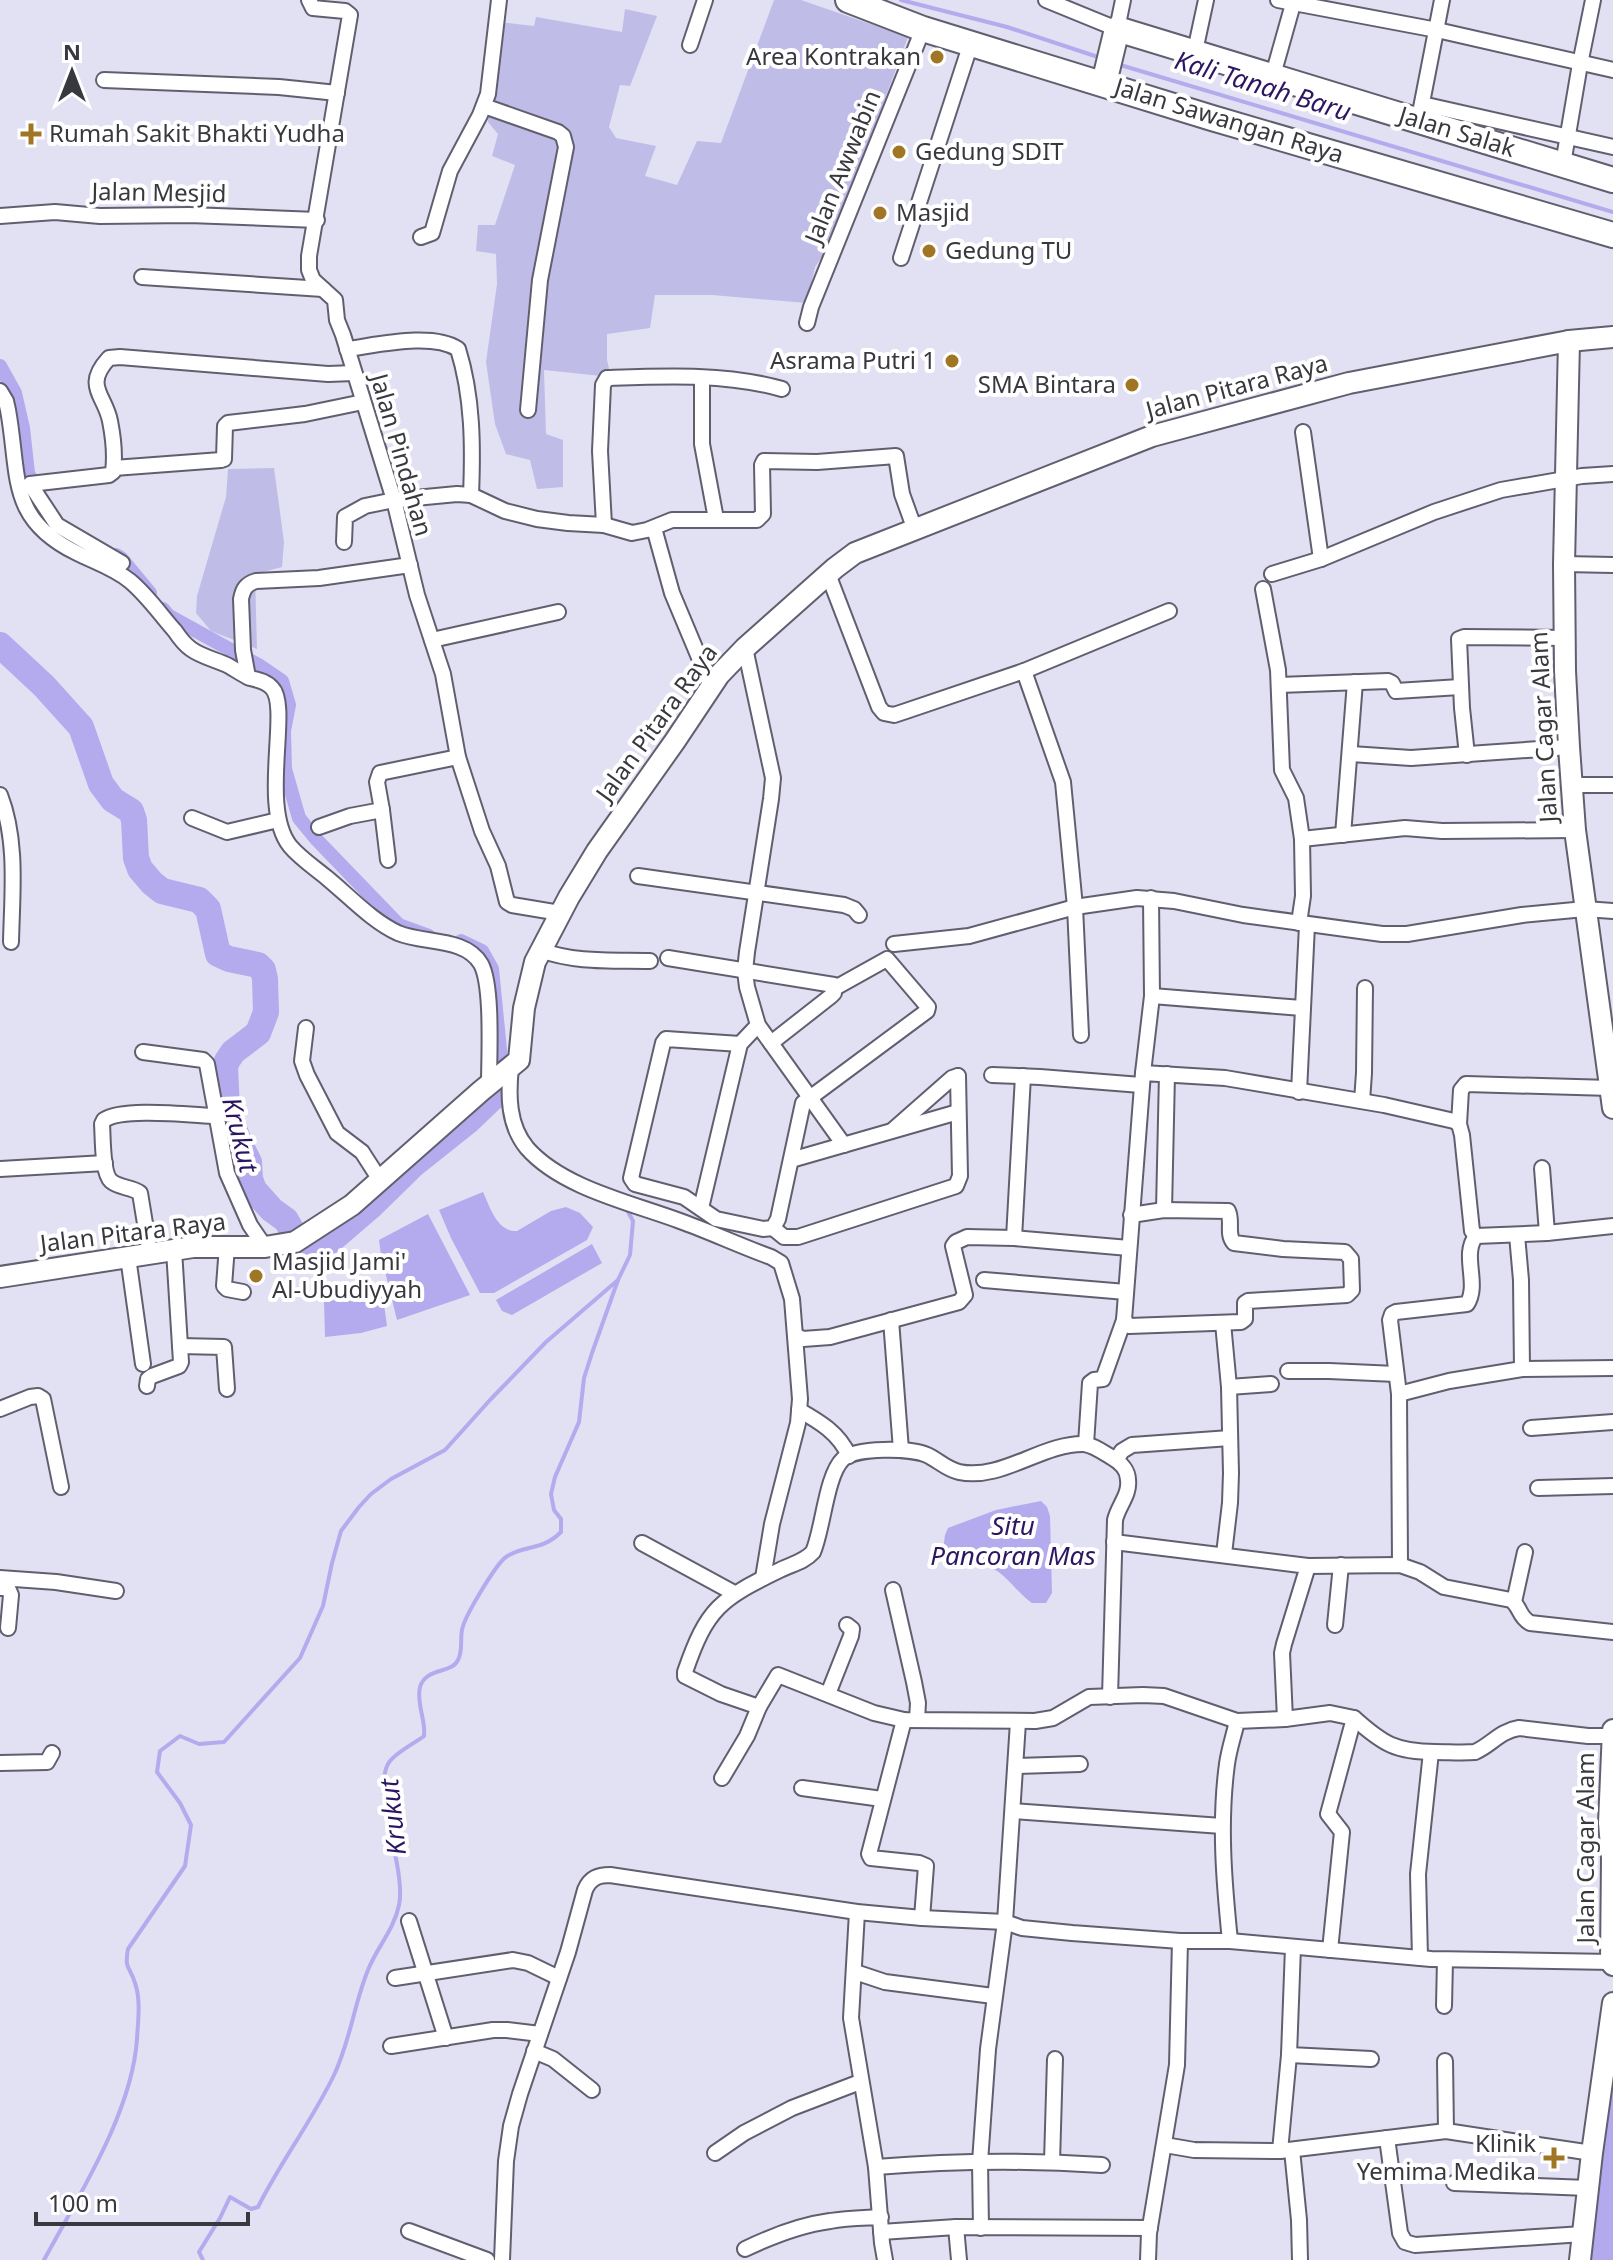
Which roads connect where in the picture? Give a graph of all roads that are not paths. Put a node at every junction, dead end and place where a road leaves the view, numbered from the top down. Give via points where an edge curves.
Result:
1 (309, 0) edge
2 (499, 0) edge
3 (705, 0) edge
4 (848, 0) edge
5 (1046, 0) edge
6 (1123, 0) edge
7 (1206, 0) edge
8 (1278, 0) edge
9 (1442, 0) edge
10 (1593, 0) edge
11 (1293, 4) junction
12 (923, 29) junction
13 (1437, 30) junction
14 (1115, 37) junction
15 (971, 43) junction
16 (690, 45) dead end
17 (1195, 51) junction
18 (1580, 64) junction
19 (1613, 70) edge
20 (1273, 75) junction
21 (1106, 76) junction
22 (104, 80) dead end
23 (337, 93) junction
24 (484, 106) junction
25 (1420, 112) junction
26 (1567, 137) junction
27 (1613, 147) edge
28 (1563, 164) junction
29 (1613, 180) edge
30 (0, 216) edge
31 (317, 220) junction
32 (1613, 235) edge
33 (421, 237) dead end
34 (901, 258) dead end
35 (142, 277) dead end
36 (323, 289) junction
37 (807, 323) dead end
38 (1613, 337) edge
39 (1569, 341) junction
40 (347, 349) junction
41 (354, 373) junction
42 (702, 378) junction
43 (782, 389) dead end
44 (0, 391) edge
45 (363, 402) junction
46 (528, 410) dead end
47 (1303, 432) dead end
48 (114, 468) junction
49 (1613, 474) edge
50 (1565, 480) junction
51 (471, 495) junction
52 (394, 500) junction
53 (716, 519) junction
54 (604, 525) junction
55 (654, 528) junction
56 (915, 530) junction
57 (344, 542) dead end
58 (1321, 559) junction
59 (122, 563) dead end
60 (1564, 564) junction
61 (410, 565) junction
62 (1613, 565) edge
63 (828, 574) junction
64 (1272, 574) dead end
65 (1263, 589) dead end
66 (1169, 611) dead end
67 (558, 612) dead end
68 (1565, 638) junction
69 (432, 640) junction
70 (745, 648) junction
71 (1024, 671) junction
72 (247, 675) junction
73 (1355, 682) junction
74 (1279, 685) junction
75 (711, 686) junction
76 (1460, 687) junction
77 (1569, 747) junction
78 (1351, 754) junction
79 (1467, 755) junction
80 (458, 757) junction
81 (1572, 785) junction
82 (1613, 785) edge
83 (0, 795) edge
84 (382, 810) junction
85 (192, 818) dead end
86 (278, 820) junction
87 (319, 827) dead end
88 (1575, 830) junction
89 (1343, 835) junction
90 (1302, 839) junction
91 (388, 860) dead end
92 (638, 876) dead end
93 (756, 894) junction
94 (1151, 898) junction
95 (1075, 907) junction
96 (1585, 909) junction
97 (1613, 911) edge
98 (560, 913) junction
99 (859, 915) dead end
100 (1303, 924) junction
101 (11, 942) dead end
102 (894, 944) dead end
103 (541, 950) junction
104 (668, 958) dead end
105 (650, 961) dead end
106 (745, 971) junction
107 (835, 988) junction
108 (1365, 988) dead end
109 (1152, 996) junction
110 (1606, 999) edge
111 (1302, 1008) junction
112 (758, 1025) junction
113 (306, 1028) dead end
114 (1081, 1035) dead end
115 (771, 1043) junction
116 (740, 1044) junction
117 (143, 1052) dead end
118 (1610, 1057) edge
119 (1167, 1074) junction
120 (500, 1075) junction
121 (992, 1075) dead end
122 (1023, 1076) junction
123 (1142, 1079) junction
124 (1299, 1092) junction
125 (810, 1097) junction
126 (1612, 1098) edge
127 (1362, 1101) junction
128 (958, 1112) junction
129 (216, 1116) junction
130 (1459, 1124) junction
131 (890, 1131) junction
132 (844, 1145) junction
133 (791, 1160) junction
134 (105, 1163) junction
135 (1542, 1168) dead end
136 (0, 1169) edge
137 (380, 1180) junction
138 (701, 1208) junction
139 (1164, 1210) junction
140 (1131, 1215) junction
141 (1613, 1226) edge
142 (773, 1228) junction
143 (1547, 1233) junction
144 (1517, 1235) junction
145 (1476, 1236) junction
146 (1014, 1238) junction
147 (227, 1246) junction
148 (265, 1247) junction
149 (1129, 1248) junction
150 (174, 1250) junction
151 (150, 1254) junction
152 (128, 1257) junction
153 (0, 1277) edge
154 (984, 1280) dead end
155 (243, 1292) dead end
156 (1126, 1292) junction
157 (891, 1320) junction
158 (1124, 1320) junction
159 (1223, 1323) junction
160 (796, 1336) junction
161 (180, 1346) junction
162 (143, 1364) dead end
163 (1613, 1368) edge
164 (1522, 1369) junction
165 (1288, 1371) dead end
166 (1396, 1374) junction
167 (1271, 1384) dead end
168 (147, 1386) dead end
169 (1229, 1387) junction
170 (227, 1389) dead end
171 (1399, 1394) junction
172 (0, 1409) edge
173 (799, 1410) junction
174 (1613, 1422) edge
175 (1531, 1428) dead end
176 (1230, 1438) junction
177 (1086, 1444) junction
178 (901, 1450) junction
179 (849, 1456) junction
180 (1116, 1460) junction
181 (1613, 1486) edge
182 (61, 1487) dead end
183 (1538, 1488) dead end
184 (1114, 1542) junction
185 (642, 1543) dead end
186 (1525, 1552) dead end
187 (1224, 1554) junction
188 (1341, 1565) junction
189 (1400, 1565) junction
190 (1308, 1566) junction
191 (0, 1578) edge
192 (763, 1578) junction
193 (0, 1588) edge
194 (893, 1590) dead end
195 (116, 1591) dead end
196 (734, 1593) junction
197 (1514, 1602) junction
198 (847, 1625) dead end
199 (1335, 1625) dead end
200 (8, 1628) dead end
201 (1613, 1632) edge
202 (828, 1694) junction
203 (1110, 1697) junction
204 (759, 1707) junction
205 (1354, 1718) junction
206 (1285, 1719) junction
207 (910, 1720) junction
208 (1237, 1721) junction
209 (1018, 1722) junction
210 (1612, 1733) edge
211 (1431, 1752) junction
212 (52, 1753) dead end
213 (0, 1763) edge
214 (1080, 1764) dead end
215 (1017, 1766) junction
216 (722, 1778) dead end
217 (802, 1788) dead end
218 (882, 1799) junction
219 (1013, 1811) junction
220 (1611, 1823) edge
221 (1222, 1826) junction
222 (857, 1912) junction
223 (922, 1918) junction
224 (409, 1921) dead end
225 (1005, 1922) junction
226 (1180, 1941) junction
227 (1230, 1941) junction
228 (1293, 1947) junction
229 (1330, 1950) junction
230 (1420, 1958) junction
231 (1445, 1960) junction
232 (1612, 1963) edge
233 (855, 1972) junction
234 (426, 1973) junction
235 (395, 1978) dead end
236 (559, 1978) junction
237 (993, 1996) junction
238 (1613, 2003) edge
239 (1444, 2006) dead end
240 (540, 2034) junction
241 (446, 2038) junction
242 (391, 2046) dead end
243 (534, 2051) junction
244 (1289, 2055) junction
245 (1055, 2059) dead end
246 (1371, 2059) dead end
247 (1445, 2061) dead end
248 (860, 2082) junction
249 (592, 2090) dead end
250 (1446, 2131) junction
251 (1387, 2138) junction
252 (1165, 2145) junction
253 (1286, 2150) junction
254 (715, 2153) dead end
255 (1592, 2153) junction
256 (980, 2162) junction
257 (1052, 2162) junction
258 (1102, 2165) dead end
259 (876, 2167) junction
260 (1454, 2183) dead end
261 (1588, 2188) junction
262 (881, 2217) junction
263 (956, 2227) junction
264 (981, 2228) junction
265 (1150, 2228) junction
266 (409, 2231) dead end
267 (881, 2232) junction
268 (1583, 2234) junction
269 (1405, 2242) junction
270 (745, 2249) dead end
271 (487, 2260) edge
272 (502, 2260) edge
273 (885, 2260) edge
274 (959, 2260) edge
275 (1148, 2260) edge
276 (1300, 2260) edge
277 (1407, 2260) edge
278 (1580, 2260) edge

1 - 23 street, Jalan Pindahan via 313,8 350,15
2 - 24 street
3 - 16 street
4 - 12 highway, Jalan Sawangan Raya
5 - 14 street
6 - 14 street
7 - 17 street
8 - 11 street
9 - 13 street
10 - 18 street
11 - 13 street
11 - 20 street
12 - 15 highway, Jalan Sawangan Raya
12 - 37 street, Jalan Awwabin
13 - 18 street
13 - 25 street
14 - 17 highway, Jalan Salak
14 - 21 highway
15 - 21 highway, Jalan Sawangan Raya
15 - 34 street
17 - 20 highway, Jalan Salak
18 - 19 street
18 - 26 street
20 - 25 highway, Jalan Salak
21 - 32 highway, Jalan Sawangan Raya via 1212,118
22 - 23 street
23 - 31 street, Jalan Pindahan
24 - 33 street via 450,171 432,233
24 - 46 street via 558,132 566,147 540,280
25 - 26 street
25 - 28 highway, Jalan Salak
26 - 27 street
26 - 28 street
28 - 29 highway, Jalan Salak
30 - 31 street, Jalan Mesjid via 55,212
31 - 36 street, Jalan Pindahan via 309,270
35 - 36 street
36 - 40 street, Jalan Pindahan via 335,300
38 - 39 main road, Jalan Pitara Raya
39 - 50 main road, Jalan Cagar Alam
39 - 56 main road, Jalan Pitara Raya via 1349,383 1152,436
40 - 41 street, Jalan Pindahan
40 - 51 street via 422,341 458,349 472,433
41 - 45 street, Jalan Pindahan
41 - 48 street via 109,358 96,384 111,423
42 - 43 street
42 - 53 street via 702,444
42 - 54 street via 605,380 600,451
44 - 72 street via 8,410 20,492 34,523 130,581 189,648
45 - 48 street via 228,423 221,460
45 - 52 street, Jalan Pindahan
47 - 58 street
48 - 59 street via 109,475 34,483 57,525
49 - 50 street
50 - 58 street via 1501,490
50 - 60 main road, Jalan Cagar Alam
51 - 52 street
51 - 54 street via 537,519
52 - 57 street via 345,517
52 - 61 street, Jalan Pindahan
53 - 55 street via 672,520
53 - 56 street via 762,517 764,461 896,456
54 - 55 street via 632,533
55 - 75 street via 672,593
56 - 63 main road, Jalan Pitara Raya via 855,553
58 - 64 street
60 - 62 street
60 - 68 main road, Jalan Cagar Alam
61 - 69 street, Jalan Pindahan
61 - 72 street via 248,584 241,599
63 - 70 main road, Jalan Pitara Raya
63 - 71 street via 884,713 894,715
65 - 74 street
66 - 71 street
67 - 69 street
68 - 76 street via 1461,638
68 - 77 main road, Jalan Cagar Alam
69 - 80 street, Jalan Pindahan
70 - 75 main road, Jalan Pitara Raya
70 - 93 street via 773,778
71 - 95 street via 1063,782
72 - 86 street via 277,694
73 - 74 street
73 - 76 street via 1391,681 1396,691
73 - 78 street
74 - 90 street via 1282,770 1296,798
75 - 98 main road, Jalan Pitara Raya
76 - 79 street
77 - 79 street
77 - 81 main road, Jalan Cagar Alam
78 - 79 street
78 - 89 street
80 - 84 street via 380,773
80 - 98 street, Jalan Pindahan via 507,902
81 - 82 street
81 - 88 main road, Jalan Cagar Alam
83 - 101 street via 12,864
84 - 87 street
84 - 91 street
85 - 86 street via 227,832
86 - 120 street via 293,849 371,916 405,935 463,948 480,963
88 - 89 street via 1405,828
88 - 96 main road, Jalan Cagar Alam
89 - 90 street
90 - 100 street
92 - 93 street
93 - 99 street via 844,905
93 - 106 street
94 - 95 street
94 - 100 street
94 - 109 street
95 - 102 street via 969,936
95 - 114 street
96 - 97 street
96 - 100 street via 1407,934
96 - 110 main road, Jalan Cagar Alam
98 - 103 main road, Jalan Pitara Raya
100 - 111 street
103 - 105 street
103 - 120 main road, Jalan Pitara Raya via 527,993 521,1057
104 - 106 street
106 - 107 street via 831,983
106 - 112 street
107 - 115 street
107 - 125 street via 887,959 928,1007
108 - 127 street
109 - 111 street
109 - 123 street
110 - 118 main road, Jalan Cagar Alam
111 - 124 street
112 - 115 street
112 - 116 street
113 - 137 street via 302,1061 307,1075 337,1133 362,1152
115 - 125 street
116 - 138 street
116 - 138 street via 671,1039 663,1043 631,1178
117 - 129 street via 203,1060
118 - 126 main road, Jalan Cagar Alam
119 - 123 street
119 - 124 street
119 - 139 street
120 - 137 main road, Jalan Pitara Raya
120 - 160 street via 515,1129 547,1166 579,1185 781,1263
121 - 122 street
122 - 123 street
122 - 146 street
123 - 140 street
124 - 127 street
125 - 132 street
125 - 133 street via 801,1106
126 - 130 street via 1466,1084
127 - 130 street
128 - 131 street
128 - 131 street via 958,1076
128 - 142 street via 956,1186 798,1237 784,1237
129 - 134 street via 110,1116 102,1124
129 - 148 street via 231,1187
130 - 145 street
131 - 132 street
132 - 133 street
133 - 142 street
134 - 136 street
134 - 151 street via 109,1180 140,1193
135 - 143 street
137 - 148 main road, Jalan Pitara Raya via 304,1237
138 - 142 street via 716,1219
139 - 140 street
139 - 159 street via 1228,1211 1234,1243 1340,1251 1351,1259 1350,1294 1248,1301 1243,1321
140 - 149 street
141 - 143 street
143 - 144 street
144 - 145 street
144 - 164 street
145 - 166 street via 1470,1245 1467,1304 1392,1314
146 - 149 street
146 - 157 street via 967,1237 956,1242 953,1252 964,1298
147 - 148 main road, Jalan Pitara Raya
147 - 150 main road, Jalan Pitara Raya
147 - 155 street via 224,1286
149 - 156 street
150 - 151 main road, Jalan Pitara Raya
150 - 161 street
151 - 152 main road, Jalan Pitara Raya
152 - 153 main road, Jalan Pitara Raya
152 - 162 street
154 - 156 street
156 - 158 street
157 - 160 street via 830,1337
157 - 178 street
158 - 159 street via 1129,1326
158 - 177 street via 1103,1379 1090,1383
159 - 169 street
160 - 173 street
161 - 168 street via 181,1364 152,1376
161 - 170 street via 224,1347
163 - 164 street
164 - 171 street
165 - 166 street
166 - 171 street
167 - 169 street
169 - 176 street
171 - 189 street
172 - 182 street via 30,1397 43,1399
173 - 179 street via 839,1438
173 - 192 street
174 - 175 street
176 - 180 street via 1132,1445
176 - 187 street
177 - 178 street via 974,1473 953,1471 924,1453
177 - 180 street
178 - 179 street
179 - 192 street via 835,1472 813,1552
180 - 184 street via 1129,1481 1115,1520
181 - 183 street
184 - 187 street
184 - 203 street
185 - 196 street
186 - 197 street
187 - 190 street
188 - 189 street
188 - 190 street
188 - 199 street
189 - 197 street via 1444,1587
190 - 206 street via 1282,1653
191 - 195 street
192 - 196 street
193 - 200 street via 8,1588 11,1595
194 - 207 street via 918,1703
196 - 204 street via 703,1626 684,1674
197 - 201 street via 1530,1623
198 - 202 street via 851,1636
202 - 204 street via 778,1675
202 - 207 street via 874,1713
203 - 208 street via 1164,1696
203 - 209 street via 1089,1697 1048,1720
204 - 216 street
205 - 206 street via 1330,1713
205 - 211 street via 1394,1747
205 - 229 street via 1328,1814 1342,1832
206 - 208 street
207 - 209 street
207 - 218 street
208 - 221 street via 1227,1761
209 - 215 street
210 - 211 street via 1509,1729 1475,1752
210 - 220 main road, Jalan Cagar Alam
211 - 230 street via 1418,1874
212 - 213 street via 47,1762
214 - 215 street
215 - 219 street
217 - 218 street
218 - 223 street via 869,1854 926,1866
219 - 221 street
219 - 225 street
220 - 232 main road, Jalan Cagar Alam
221 - 227 street
222 - 223 street
222 - 233 street
222 - 236 street via 599,1876 588,1884
223 - 225 street
224 - 234 street
225 - 226 street via 1022,1928
225 - 237 street
226 - 227 street
226 - 252 street via 1177,2065
227 - 228 street
228 - 229 street
228 - 244 street
229 - 230 street
230 - 231 street
231 - 232 street
231 - 239 street
233 - 237 street via 885,1982
233 - 248 street via 851,2018
234 - 235 street
234 - 236 street via 513,1960
234 - 241 street
236 - 240 street
237 - 256 street
238 - 255 main road
240 - 241 street via 493,2030
240 - 243 street
241 - 242 street
243 - 249 street
243 - 272 street via 508,2143
244 - 246 street
244 - 253 street
245 - 257 street
247 - 250 street
248 - 254 street via 792,2108
248 - 259 street
250 - 251 street
250 - 255 street
251 - 253 street
251 - 269 street
252 - 253 street
252 - 265 street
253 - 276 street via 1299,2220
255 - 261 main road
256 - 257 street
256 - 259 street
256 - 264 street
257 - 258 street
259 - 262 street
260 - 261 street
261 - 268 main road
262 - 267 street
262 - 270 street via 801,2226
263 - 264 street
263 - 267 street
263 - 274 street
264 - 265 street
265 - 275 street
266 - 271 street
267 - 273 street
268 - 269 street
268 - 278 main road
269 - 277 street

